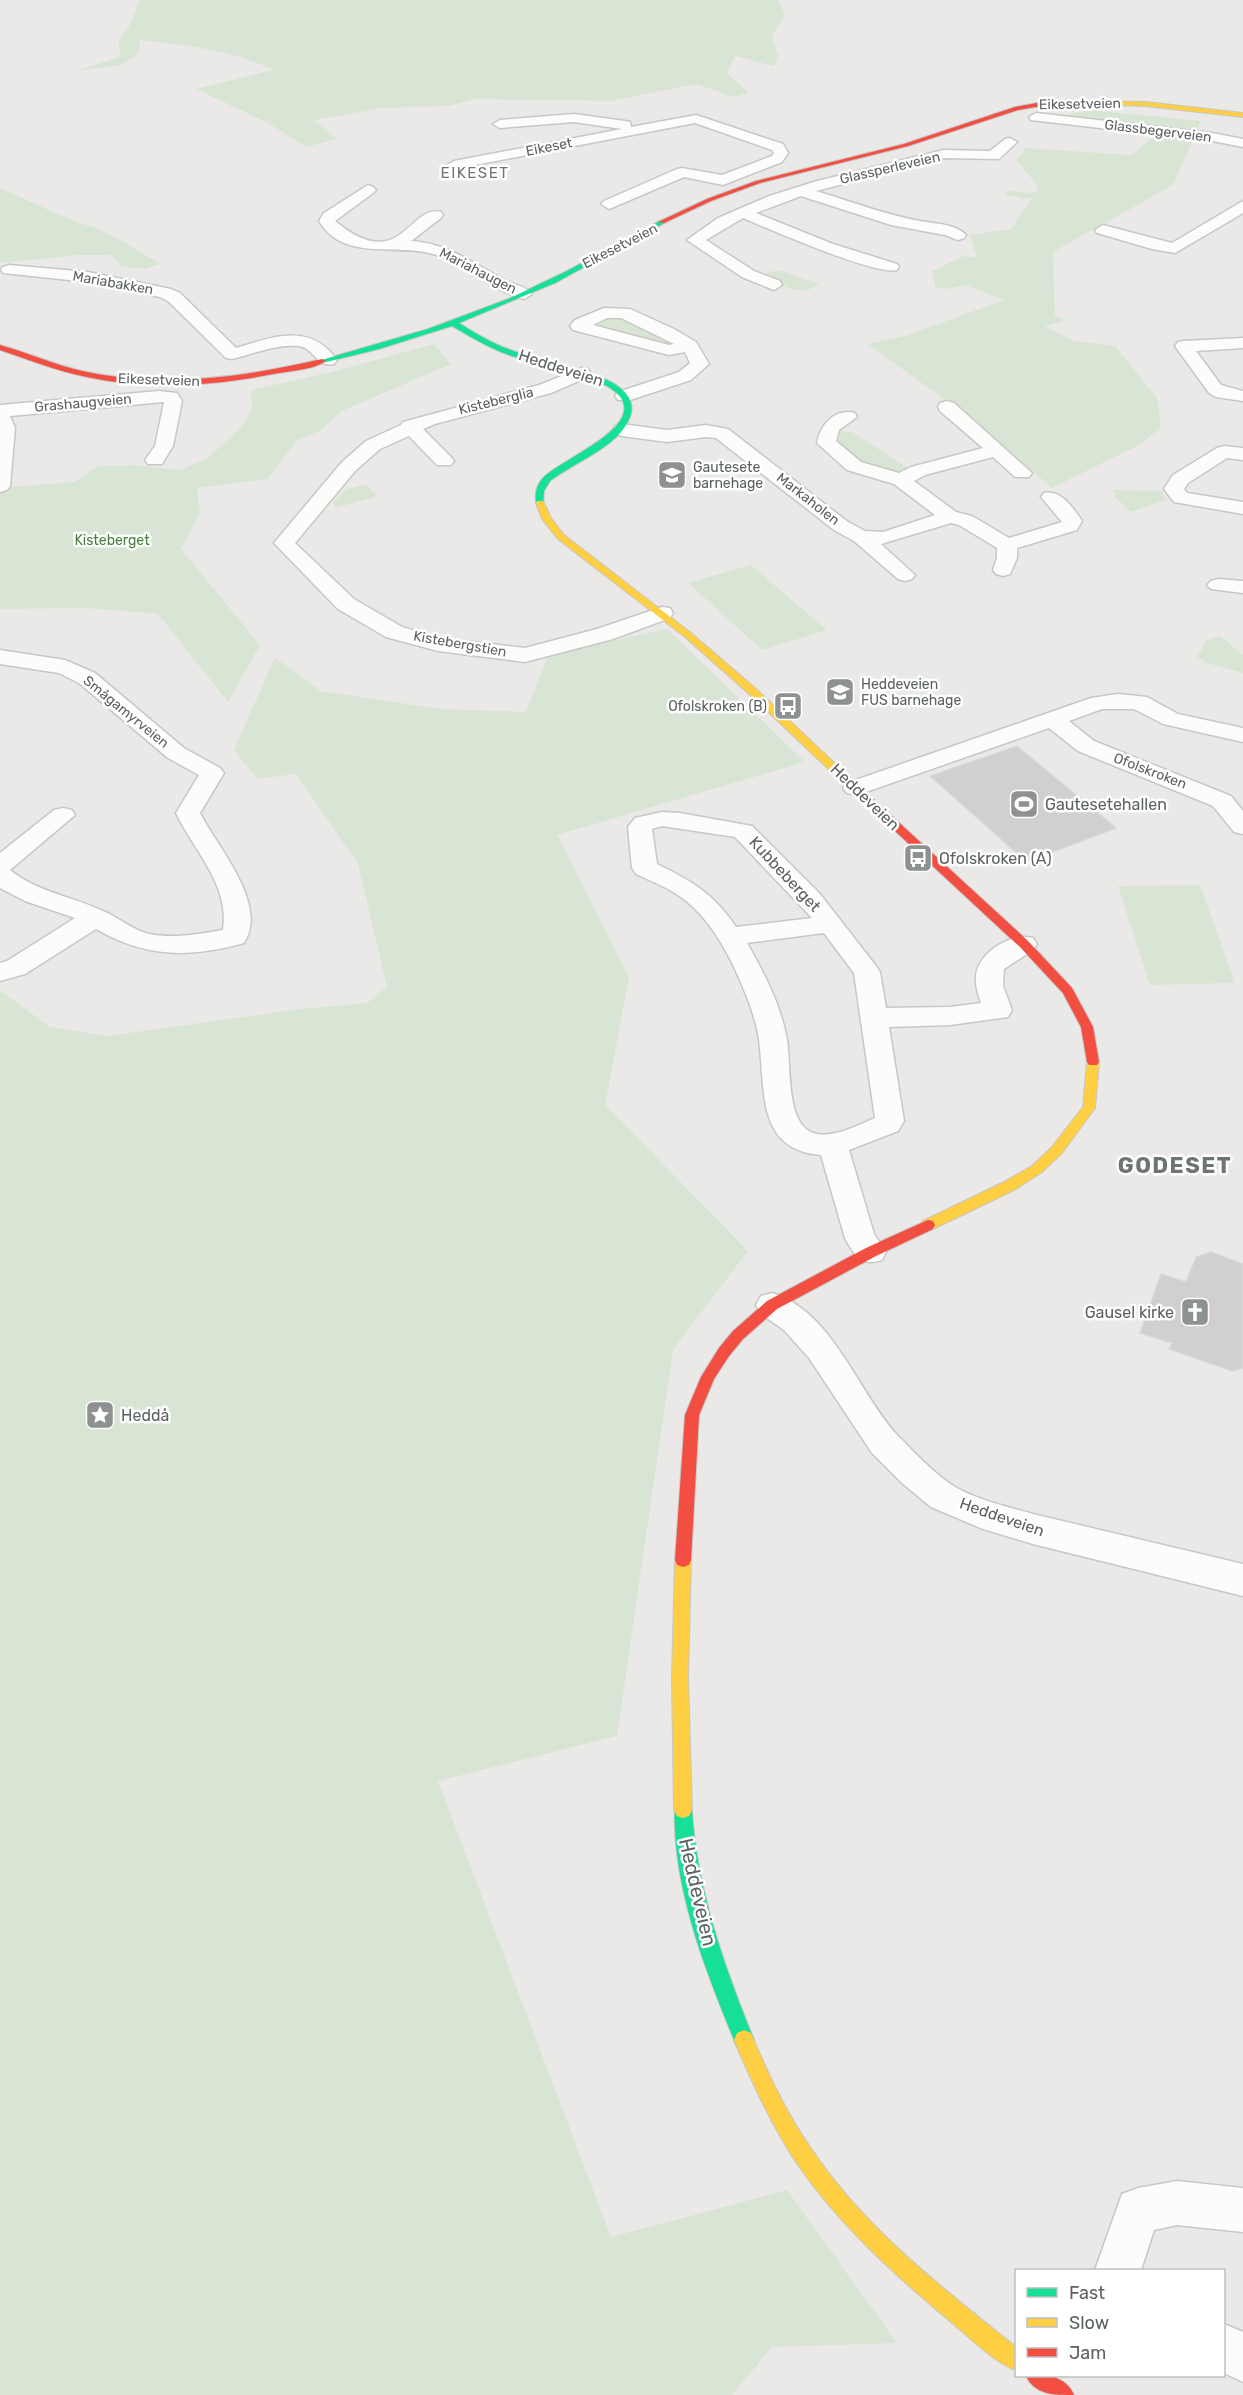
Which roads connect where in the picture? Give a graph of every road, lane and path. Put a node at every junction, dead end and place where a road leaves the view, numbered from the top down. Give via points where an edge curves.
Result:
1 (1243, 115) edge
2 (1036, 117) dead end
3 (500, 124) dead end
4 (645, 128) junction
5 (1010, 142) dead end
6 (1243, 143) edge
7 (777, 159) junction
8 (454, 165) dead end
9 (802, 169) junction
10 (368, 190) dead end
11 (802, 191) junction
12 (609, 204) dead end
13 (1243, 206) edge
14 (743, 213) junction
15 (435, 215) dead end
16 (679, 215) junction
17 (715, 225) junction
18 (1103, 230) dead end
19 (958, 235) dead end
20 (396, 245) junction
21 (891, 267) dead end
22 (9, 270) dead end
23 (774, 285) dead end
24 (524, 294) junction
25 (455, 324) junction
26 (1243, 343) edge
27 (690, 346) junction
28 (0, 347) edge
29 (328, 360) junction
30 (582, 374) junction
31 (624, 396) junction
32 (1243, 396) edge
33 (947, 407) dead end
34 (0, 412) edge
35 (848, 417) dead end
36 (410, 426) junction
37 (622, 430) junction
38 (994, 451) junction
39 (1243, 454) edge
40 (155, 460) dead end
41 (444, 461) dead end
42 (1022, 472) dead end
43 (901, 480) junction
44 (0, 486) edge
45 (1051, 497) dead end
46 (1243, 508) edge
47 (950, 518) junction
48 (861, 537) junction
49 (284, 543) joint
50 (1007, 545) junction
51 (1003, 570) dead end
52 (905, 575) dead end
53 (1218, 585) dead end
54 (1243, 587) edge
55 (662, 613) junction
56 (0, 657) edge
57 (1052, 719) junction
58 (1243, 735) edge
59 (855, 788) junction
60 (63, 815) dead end
61 (1243, 827) edge
62 (0, 866) edge
63 (0, 875) edge
64 (96, 917) junction
65 (830, 924) junction
66 (732, 936) junction
67 (1024, 944) junction
68 (0, 972) edge
69 (874, 1018) junction
70 (832, 1144) junction
71 (871, 1252) junction
72 (772, 1305) junction
73 (1243, 1580) edge
74 (1243, 2210) edge
75 (1119, 2269) edge
76 (1225, 2348) edge
77 (1015, 2358) edge
78 (1243, 2358) edge
79 (1038, 2377) edge
80 (1063, 2395) edge

1 - 9 street, Eikesetveien via 1110,101 1046,103 999,112 929,138
2 - 6 street, Glassbegerveien
3 - 4 street, Eikeset via 574,118
4 - 7 street, Eikeset via 696,119 778,147 781,153
4 - 8 street, Eikeset
5 - 11 street, Glassperleveien via 994,156 944,154
7 - 9 street, Eikeset
7 - 12 street via 723,180 682,172
9 - 16 street, Eikesetveien via 732,191
10 - 20 street, Mariahaugen via 327,221 360,244
11 - 14 street, Glassperleveien
11 - 19 street, Glassperleveien via 897,222
13 - 18 street via 1175,248
14 - 17 street, Glassperleveien
14 - 21 street via 827,247
15 - 20 street
16 - 17 street
16 - 24 street, Eikesetveien
17 - 23 street, Glassperleveien via 694,240 747,274
20 - 24 street, Mariahaugen via 437,250
22 - 29 street, Mariabakken via 88,277 165,293 174,297 232,354 302,341 309,342
24 - 25 street, Eikesetveien
25 - 29 street, Eikesetveien
25 - 30 street, Heddeveien via 500,348
26 - 32 street via 1184,346 1215,389
27 - 27 street via 618,312 604,313 579,326 669,350
27 - 31 street via 700,364 685,376
28 - 29 street, Eikesetveien via 83,374 167,383 247,377
30 - 31 street, Heddeveien via 614,386
30 - 36 street, Kisteberglia via 545,389
31 - 37 street, Heddeveien via 629,404 629,417
33 - 38 street
34 - 40 street, Grashaugveien via 171,397 164,446
34 - 44 street, Grashaugveien via 6,428
35 - 43 street via 831,426 826,443 854,466
36 - 41 street
36 - 49 street, Kisteberglia via 360,455
37 - 48 street, Markaholen via 667,436 706,430 721,433 841,526
37 - 55 street, Heddeveien via 550,476 540,491 539,507 558,535
38 - 42 street
38 - 43 street via 918,471
39 - 46 street via 1222,453 1180,479 1174,489 1181,498
43 - 47 street
45 - 50 street via 1072,521 1070,526
47 - 48 street via 884,538
47 - 50 street via 965,520
48 - 52 street, Markaholen
49 - 55 street, Kistebergstien via 346,604 394,632 438,644 525,655 605,634
50 - 51 street
53 - 54 street
55 - 59 street, Heddeveien via 736,676
56 - 64 street, Smågamyrveien via 65,667 87,678 176,753 212,773 188,813 229,881 237,915 235,937 164,944 145,942
57 - 58 street via 1099,703 1129,701 1171,718
57 - 59 street
57 - 61 street, Ofolskroken via 1086,746 1222,801
59 - 67 street, Heddeveien
60 - 62 street
63 - 64 street via 29,894
64 - 68 street via 16,968
65 - 66 street, Kubbeberget
65 - 66 street, Kubbeberget via 743,831 681,820 644,823 640,827 645,868 696,896
65 - 69 street, Kubbeberget via 867,972
66 - 70 street, Kubbeberget via 756,987 773,1037 781,1117 797,1138 822,1146
67 - 69 street via 1003,954 991,968 992,998 998,1010
67 - 71 street, Heddeveien via 1068,991 1086,1027 1094,1065 1089,1108 1037,1169
69 - 70 street, Kubbeberget via 890,1121
70 - 71 street via 860,1238
71 - 72 street, Heddeveien
72 - 73 street, Heddeveien via 795,1321 820,1349 884,1443 944,1497 1033,1529
72 - 77 street, Heddeveien via 724,1352 692,1415 684,1536 680,1713 683,1832 695,1899 718,1974 753,2062 813,2169 875,2240 940,2300
74 - 75 street via 1177,2203 1138,2210
76 - 78 street
79 - 80 street

